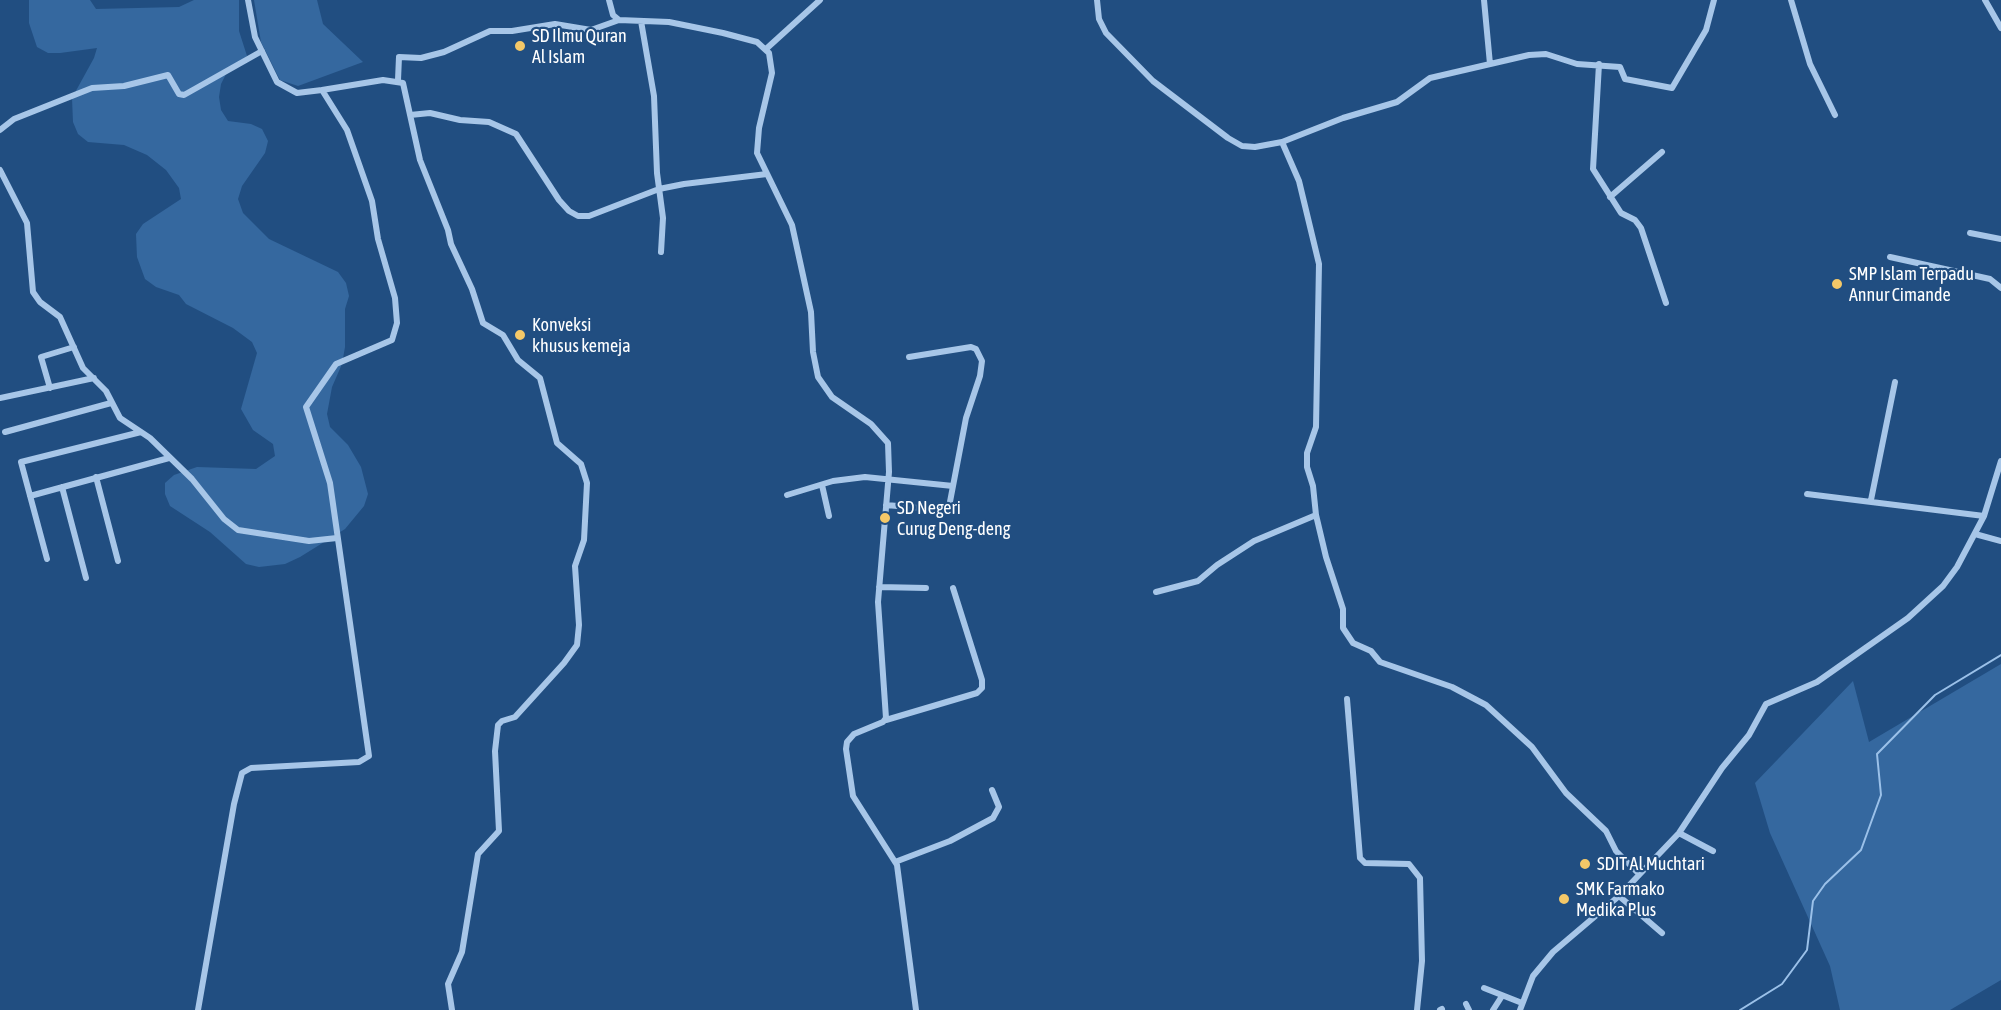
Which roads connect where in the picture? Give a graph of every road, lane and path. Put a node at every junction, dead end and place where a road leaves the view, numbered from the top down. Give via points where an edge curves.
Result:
1 (248, 0) edge
2 (609, 0) edge
3 (820, 0) edge
4 (1097, 0) edge
5 (1484, 0) edge
6 (1714, 0) edge
7 (1791, 0) edge
8 (1985, 0) edge
9 (619, 20) junction
10 (641, 21) junction
11 (2001, 28) edge
12 (766, 49) junction
13 (262, 51) junction
14 (1490, 64) junction
15 (1599, 64) junction
16 (398, 80) junction
17 (322, 90) junction
18 (410, 115) junction
19 (1835, 116) dead end
20 (0, 130) edge
21 (1282, 142) junction
22 (1662, 152) dead end
23 (0, 170) edge
24 (767, 174) junction
25 (659, 189) junction
26 (1610, 197) junction
27 (1970, 233) dead end
28 (2001, 238) edge
29 (661, 252) dead end
30 (1890, 256) dead end
31 (2001, 288) edge
32 (1666, 303) dead end
33 (74, 347) junction
34 (909, 357) dead end
35 (94, 378) junction
36 (1895, 382) dead end
37 (50, 388) junction
38 (0, 398) edge
39 (111, 403) junction
40 (5, 432) dead end
41 (141, 432) junction
42 (169, 458) junction
43 (2001, 461) edge
44 (96, 477) junction
45 (888, 480) junction
46 (822, 485) junction
47 (953, 486) junction
48 (62, 487) junction
49 (1807, 494) dead end
50 (787, 495) dead end
51 (30, 496) junction
52 (1871, 500) junction
53 (886, 505) junction
54 (1316, 515) junction
55 (829, 516) dead end
56 (1984, 516) junction
57 (1975, 534) junction
58 (337, 538) junction
59 (2001, 541) edge
60 (46, 559) dead end
61 (118, 561) dead end
62 (86, 578) dead end
63 (879, 587) junction
64 (926, 588) dead end
65 (953, 588) dead end
66 (1156, 592) dead end
67 (1347, 699) dead end
68 (886, 720) junction
69 (992, 790) dead end
70 (1679, 834) junction
71 (1713, 851) dead end
72 (895, 862) junction
73 (1638, 873) junction
74 (1619, 896) junction
75 (1662, 933) dead end
76 (1484, 988) dead end
77 (1502, 996) junction
78 (1521, 1007) edge
79 (198, 1010) edge
80 (452, 1010) edge
81 (915, 1010) edge
82 (1416, 1010) edge
83 (1493, 1010) edge

1 - 13 street
2 - 9 street via 613,15
3 - 12 street
4 - 21 street via 1099,19 1106,33 1184,106 1242,146
5 - 14 street
6 - 15 street via 1706,30 1673,88 1628,80 1621,67
7 - 19 street via 1810,64
8 - 11 street
9 - 10 street
9 - 16 street via 591,30 555,24 490,31 444,52 421,58 399,57
10 - 12 street via 669,22 723,33 757,42
10 - 25 street via 654,96
12 - 24 street via 772,73 756,148
13 - 17 street via 274,78 284,88 297,93
13 - 20 street via 184,95 179,94 168,75 124,86 92,88 14,119
14 - 15 street via 1541,54 1577,64
14 - 21 street via 1430,78 1397,102
15 - 26 street via 1592,160 1596,176
16 - 17 street
16 - 18 street via 405,89
17 - 58 street via 347,130 360,162 397,311 392,340 336,364 306,407 328,473
18 - 25 street via 430,113 489,122 516,134 558,200 578,216 597,213
18 - 80 street via 424,170 483,323 503,335 520,363 540,378 557,443 581,464 587,483 584,544 575,566 578,640 570,657 515,717 498,726 495,751 500,828 478,854 462,952 448,984
21 - 54 street via 1299,181 1318,264 1316,427 1307,453
22 - 26 street
23 - 33 street via 27,223 33,292 60,317
24 - 25 street
24 - 45 street via 794,234 811,312 818,377 832,397 884,436 889,451
25 - 29 street via 663,218
26 - 32 street via 1624,217 1635,220 1641,228
27 - 28 street
30 - 31 street via 1990,279
33 - 35 street via 83,368
33 - 37 street via 41,357
34 - 47 street via 971,347 982,361
35 - 37 street
35 - 39 street
36 - 52 street
37 - 38 street
39 - 40 street
39 - 41 street via 120,418
41 - 42 street
41 - 51 street via 21,462
42 - 44 street
42 - 58 street via 238,530 303,540
43 - 56 street
44 - 48 street
44 - 61 street
45 - 46 street via 865,477
45 - 47 street
45 - 53 street
46 - 50 street
46 - 55 street
47 - 53 street via 949,507 944,510
48 - 51 street
48 - 62 street
49 - 52 street
51 - 60 street
52 - 56 street
53 - 63 street
54 - 66 street via 1254,541 1198,580
54 - 73 street via 1338,589 1343,628 1353,642 1383,663 1452,687 1486,705 1532,747
56 - 57 street
57 - 59 street
57 - 70 street via 1943,586 1908,618 1817,682 1766,704 1749,735
58 - 79 street via 369,756 359,762 251,768 242,773
63 - 64 street
63 - 68 street
65 - 68 street via 982,688 977,693
67 - 82 street via 1360,858 1365,863 1409,864 1420,878 1422,961
68 - 72 street via 854,734 846,749 853,796
69 - 72 street via 999,807 993,818 950,841
70 - 71 street
70 - 73 street
72 - 81 street
73 - 74 street
74 - 75 street
74 - 78 street via 1553,952 1533,976
76 - 77 street
77 - 78 street
77 - 83 street

